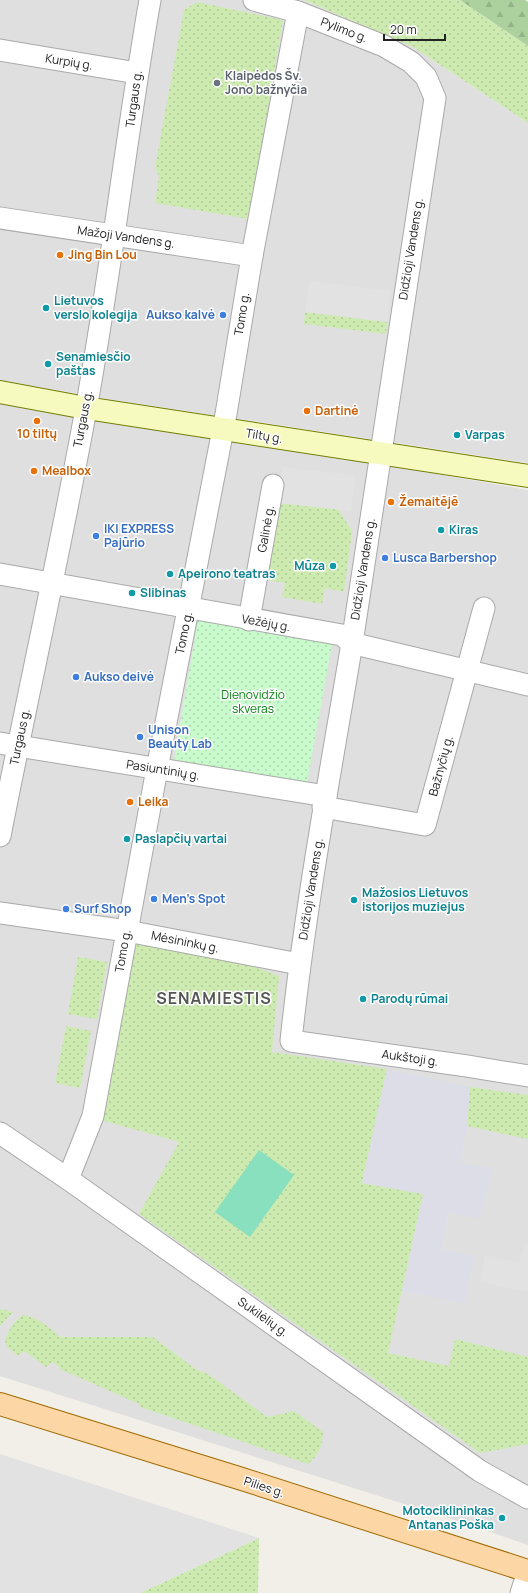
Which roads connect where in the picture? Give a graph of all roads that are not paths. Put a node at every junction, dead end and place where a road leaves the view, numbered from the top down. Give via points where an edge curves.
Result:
1 (150, 0) edge
2 (254, 0) edge
3 (298, 12) junction
4 (1, 55) edge
5 (137, 73) junction
6 (435, 98) joint
7 (0, 218) edge
8 (114, 236) junction
9 (252, 256) junction
10 (0, 392) edge
11 (86, 408) junction
12 (223, 429) junction
13 (380, 453) junction
14 (528, 476) edge
15 (273, 485) dead end
16 (0, 574) edge
17 (51, 584) junction
18 (484, 608) dead end
19 (189, 609) junction
20 (249, 620) junction
21 (351, 643) junction
22 (468, 670) junction
23 (528, 685) edge
24 (9, 744) edge
25 (157, 769) junction
26 (324, 802) junction
27 (0, 836) edge
28 (0, 913) edge
29 (127, 931) junction
30 (299, 964) junction
31 (291, 1041) joint
32 (528, 1076) edge
33 (0, 1133) edge
34 (68, 1179) junction
35 (0, 1404) edge
36 (528, 1498) edge
37 (528, 1572) edge
38 (521, 1593) edge

1 - 5 street, Turgaus g.
2 - 3 street, Pylimo g.
3 - 6 street, Pylimo g. via 384,46 411,62 426,77
3 - 9 street, Tomo g.
4 - 5 street, Kurpių g.
5 - 8 street, Turgaus g.
6 - 13 street, Didžioji Vandens g.
7 - 8 street, Mažoji Vandens g.
8 - 9 street, Mažoji Vandens g.
8 - 11 street, Turgaus g.
9 - 12 street, Tomo g.
10 - 11 street, Tiltų g.
11 - 12 street, Tiltų g.
11 - 17 street, Turgaus g.
12 - 13 street, Tiltų g.
12 - 19 street, Tomo g.
13 - 14 street, Tiltų g.
13 - 21 street, Didžioji Vandens g.
15 - 20 street, Galinė g.
16 - 17 street, Vežėjų g.
17 - 19 street, Vežėjų g.
17 - 24 street, Turgaus g.
18 - 22 street, Bažnyčių g.
19 - 20 street, Vežėjų g.
19 - 25 street, Tomo g.
20 - 21 street, Vežėjų g. via 342,636
21 - 22 street, Vežėjų g.
21 - 26 street, Didžioji Vandens g.
22 - 23 street, Vežėjų g.
22 - 26 street, Bažnyčių g. via 425,825
24 - 25 street, Pasiuntinių g.
24 - 27 street, Turgaus g.
25 - 26 street, Pasiuntinių g.
25 - 29 street, Tomo g.
26 - 30 street, Didžioji Vandens g.
28 - 29 street, Mėsininkų g.
29 - 30 street, Mėsininkų g.
29 - 34 street, Tomo g. via 93,1116
30 - 31 street, Didžioji Vandens g.
31 - 32 street, Aukštoji g.
33 - 34 street, Sukilėlių g.
34 - 36 street, Sukilėlių g. via 480,1471
35 - 37 main road, Pilies g.
37 - 38 street

